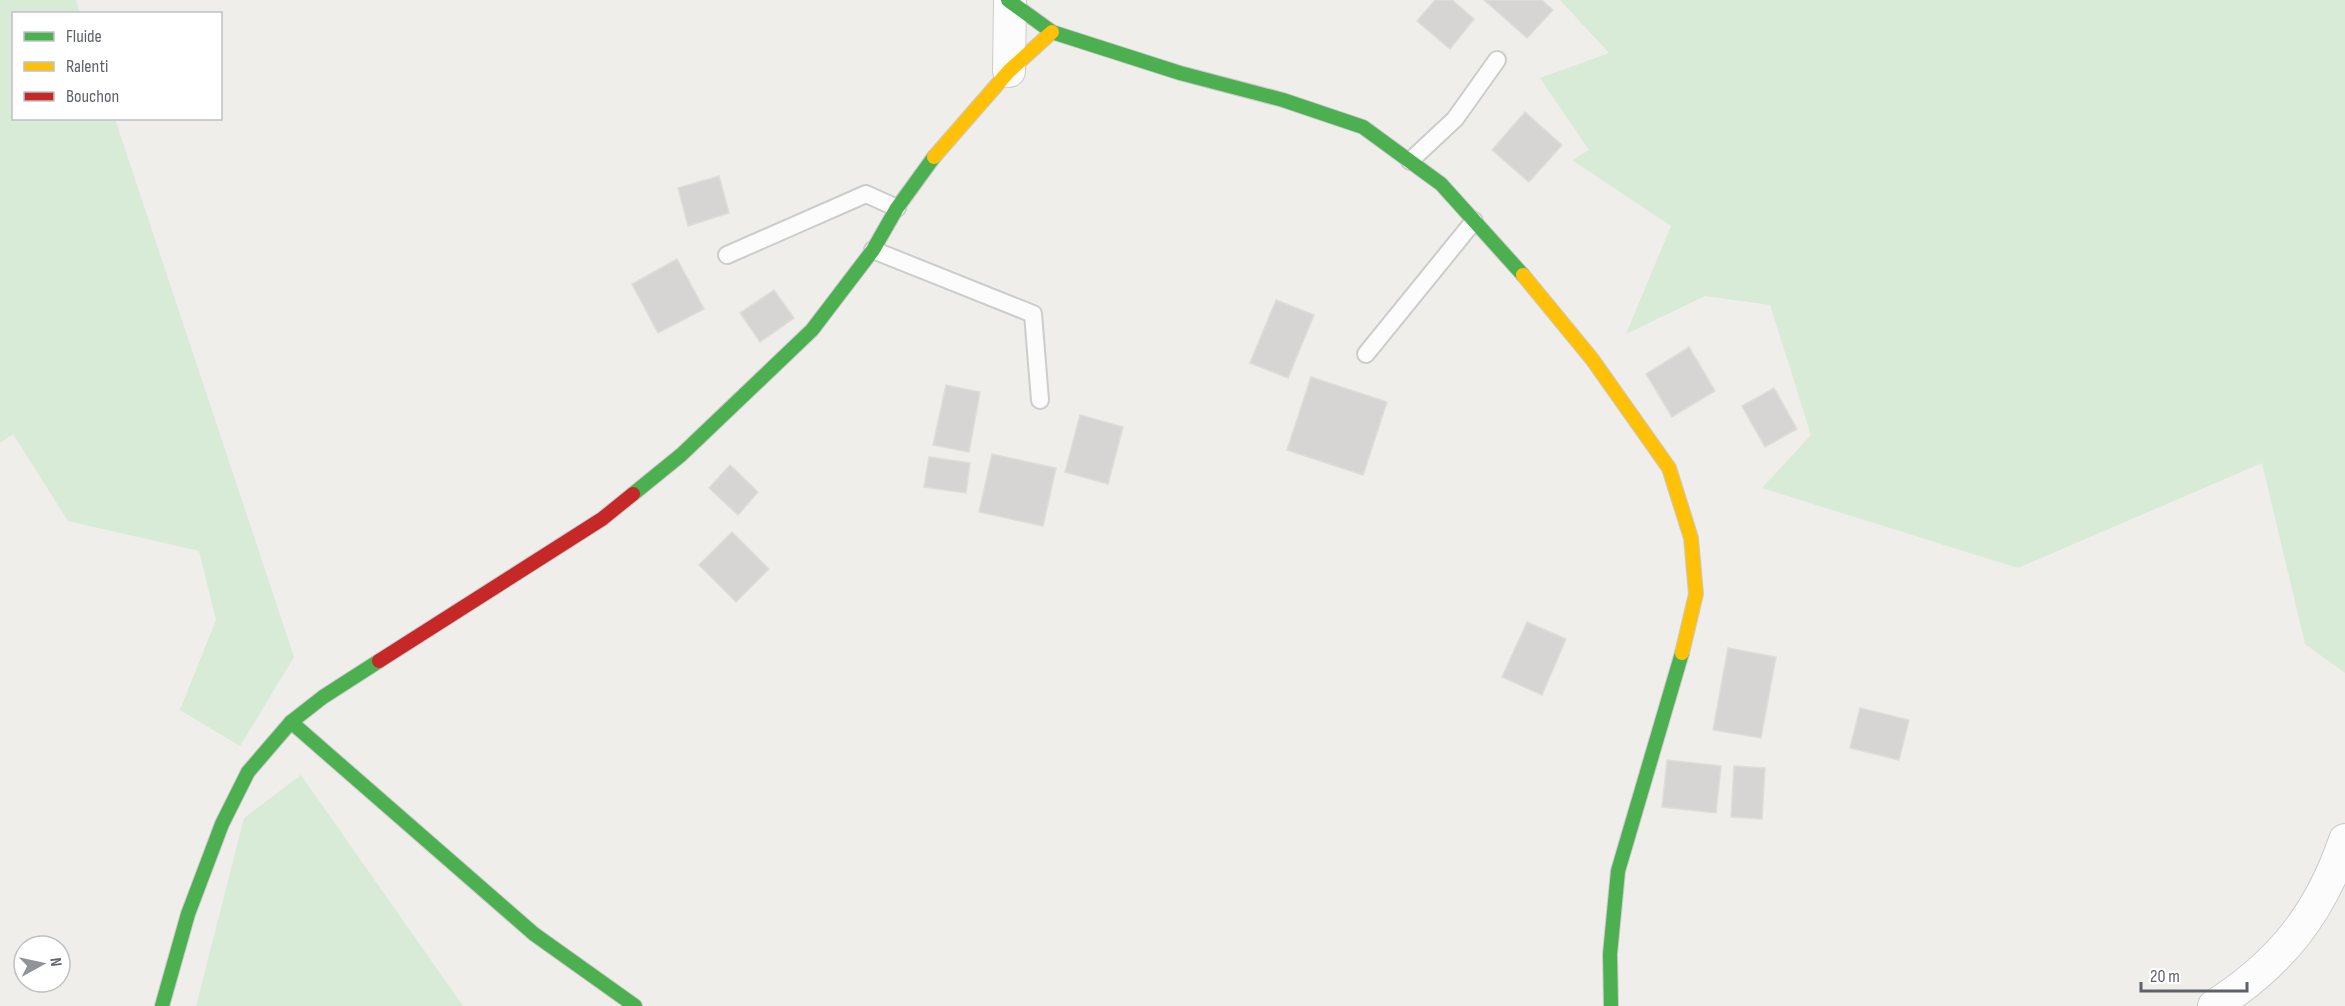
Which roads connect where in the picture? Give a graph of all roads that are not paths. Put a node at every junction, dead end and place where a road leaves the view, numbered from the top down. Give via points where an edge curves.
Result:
1 (1009, 1) edge
2 (1052, 32) junction
3 (1497, 60) dead end
4 (1009, 72) junction
5 (1410, 161) junction
6 (897, 208) junction
7 (1474, 221) junction
8 (873, 250) junction
9 (727, 255) dead end
10 (1366, 354) dead end
11 (1040, 400) dead end
12 (291, 722) junction
13 (2345, 840) edge
14 (162, 1006) edge
15 (636, 1006) edge
16 (1611, 1006) edge
17 (2214, 1006) edge

1 - 2 street
1 - 4 street
2 - 4 street
2 - 5 street via 1179,73 1283,99 1364,127
3 - 5 lane via 1455,118
4 - 6 street via 932,160
5 - 7 street via 1441,183
6 - 8 street
6 - 9 lane via 866,194
7 - 10 lane
7 - 16 street via 1592,359 1670,468 1691,538 1696,594 1676,680 1618,871 1610,954
8 - 11 lane via 1033,314
8 - 12 street via 812,330 681,455 602,519 323,697
12 - 14 street via 248,772 222,824 188,914
12 - 15 street via 534,934
13 - 17 street via 2305,926 2278,956

